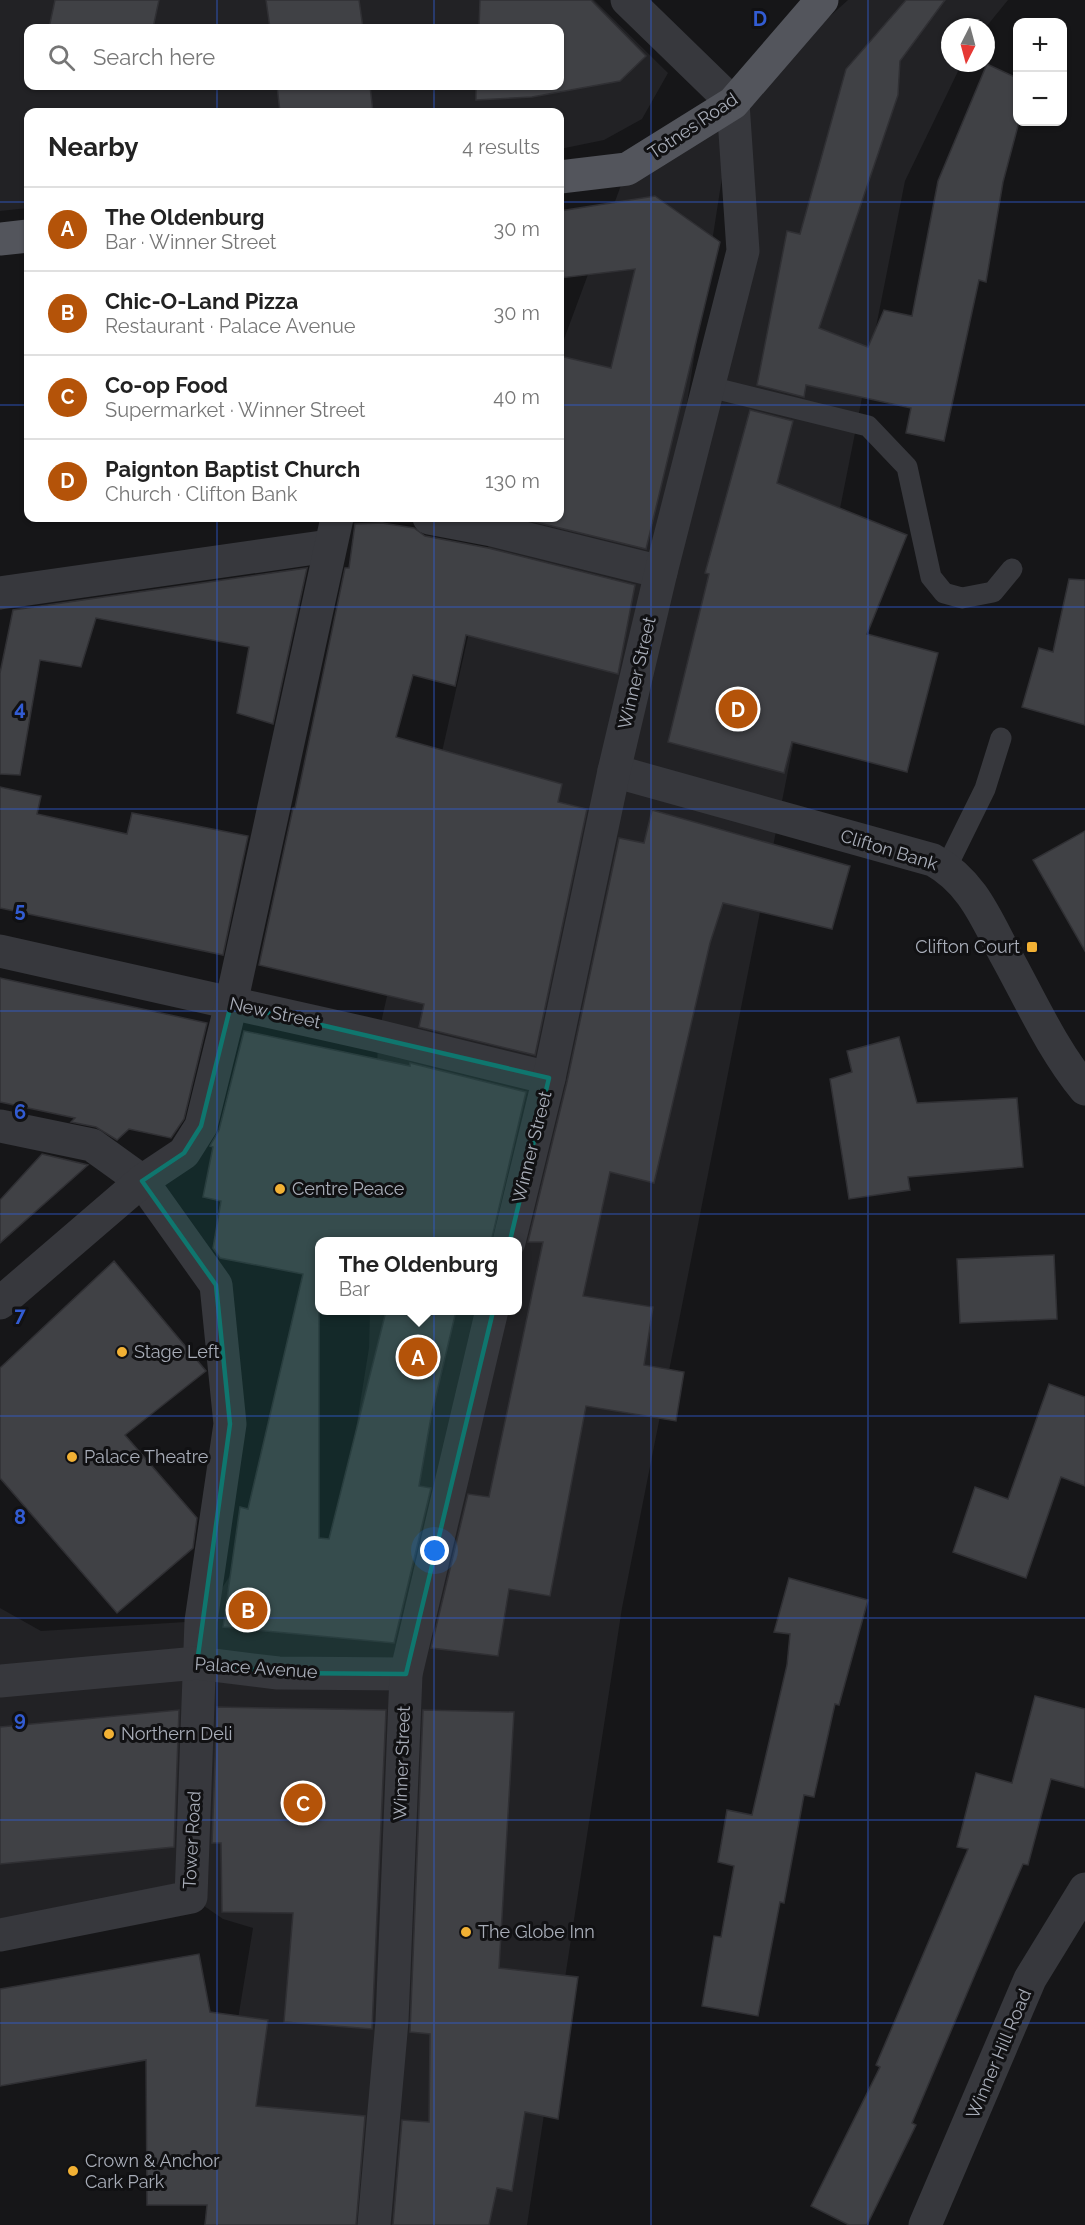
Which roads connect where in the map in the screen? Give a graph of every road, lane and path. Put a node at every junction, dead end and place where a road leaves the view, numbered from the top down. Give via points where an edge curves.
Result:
1 (627, 0) edge
2 (822, 0) edge
3 (733, 104) junction
4 (564, 177) edge
5 (24, 236) edge
6 (0, 239) edge
7 (710, 387) junction
8 (450, 522) edge
9 (333, 532) edge
10 (1012, 569) dead end
11 (661, 572) junction
12 (0, 593) edge
13 (1001, 738) dead end
14 (614, 771) junction
15 (946, 868) junction
16 (0, 951) edge
17 (231, 1004) junction
18 (549, 1078) junction
19 (1085, 1089) edge
20 (0, 1126) edge
21 (142, 1180) junction
22 (510, 1237) edge
23 (0, 1303) edge
24 (491, 1315) edge
25 (197, 1663) junction
26 (406, 1674) junction
27 (0, 1681) edge
28 (1085, 1889) edge
29 (0, 1935) edge
30 (374, 2225) edge
31 (925, 2225) edge

1 - 3 street
2 - 3 main road, Totnes Road
3 - 4 main road, Totnes Road via 627,169
3 - 7 street, Winner Street via 744,251
5 - 6 main road
7 - 10 lane via 868,426 907,467 931,577 944,592 962,598 993,592
7 - 11 street, Winner Street
8 - 11 street
9 - 12 street
9 - 17 street
11 - 14 street, Winner Street
13 - 15 lane via 985,789
14 - 15 street, Clifton Bank via 933,860
14 - 18 street, Winner Street
15 - 19 street, Clifton Bank via 975,898 1055,1047
16 - 17 street, New Street
17 - 18 street, New Street
17 - 21 street via 201,1126 184,1153
18 - 22 street, Winner Street
20 - 21 street via 92,1145
21 - 23 street
21 - 25 street via 216,1285 230,1424 208,1556
24 - 26 street, Winner Street
25 - 26 street, Palace Avenue via 278,1673
25 - 27 street, Palace Avenue
25 - 29 street, Tower Road via 191,1897
26 - 30 street, Winner Street via 392,2021
28 - 31 street, Winner Hill Road via 1030,1978

